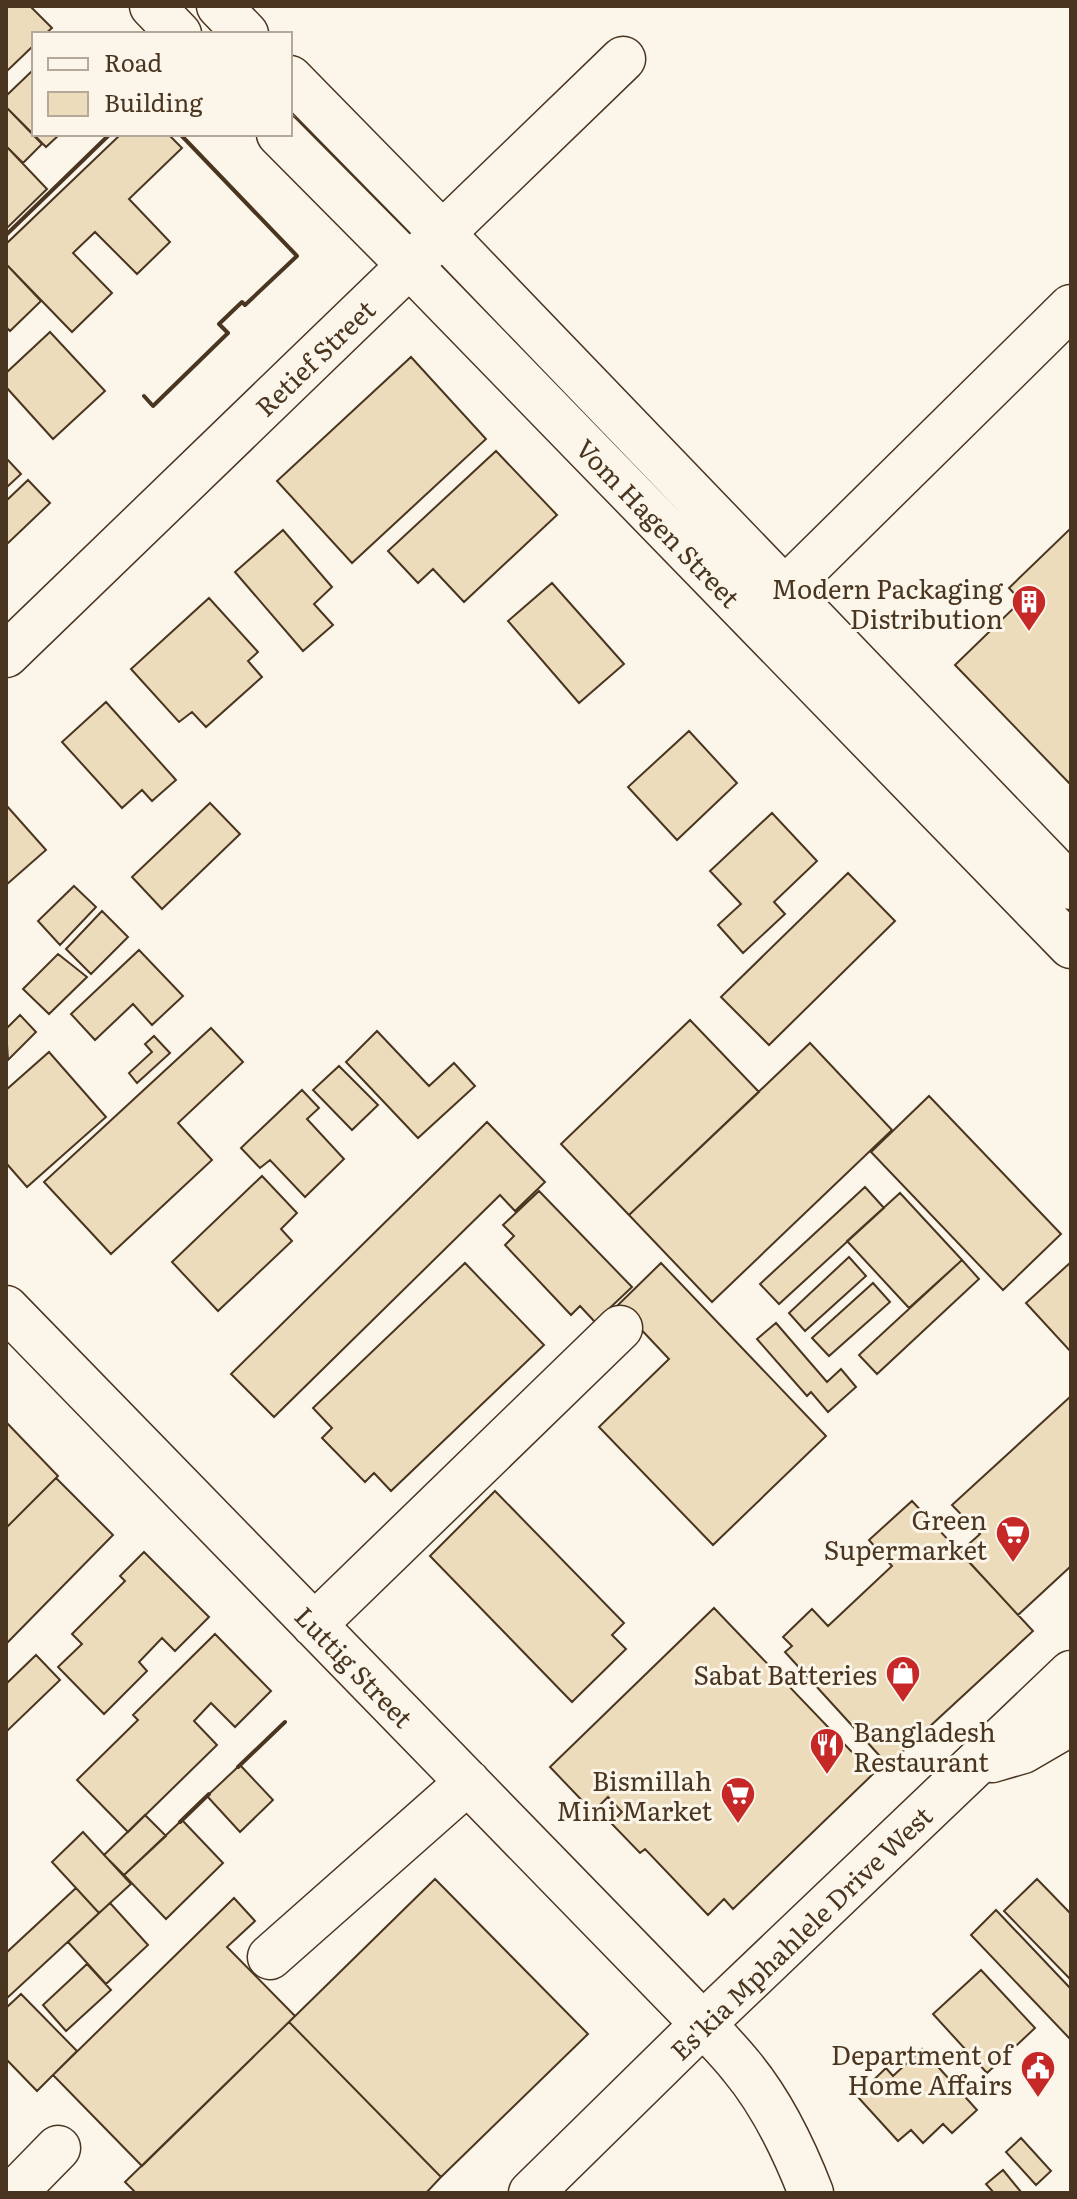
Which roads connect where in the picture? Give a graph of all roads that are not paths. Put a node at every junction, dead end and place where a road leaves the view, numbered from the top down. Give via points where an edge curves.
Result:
1 (152, 6) edge
2 (177, 32) edge
3 (623, 59) dead end
4 (292, 80) edge
5 (281, 136) edge
6 (442, 233) junction
7 (409, 265) junction
8 (1071, 307) edge
9 (785, 589) junction
10 (6, 655) edge
11 (1071, 887) edge
12 (1071, 946) edge
13 (6, 1308) edge
14 (620, 1328) dead end
15 (314, 1625) junction
16 (1071, 1673) edge
17 (1071, 1723) edge
18 (974, 1765) junction
19 (468, 1782) junction
20 (270, 1957) dead end
21 (703, 2024) junction
22 (58, 2148) dead end
23 (14, 2193) edge
24 (531, 2193) edge
25 (811, 2193) edge

1 - 2 main road
3 - 6 main road, Retief Street
4 - 6 main road, Vom Hagen Street
5 - 7 main road, Vom Hagen Street
6 - 7 main road, Retief Street
6 - 9 main road, Vom Hagen Street
7 - 10 main road, Retief Street
7 - 12 main road, Vom Hagen Street
8 - 9 main road
9 - 11 main road, Vom Hagen Street
13 - 15 main road, Luttig Street
14 - 15 main road
15 - 19 main road, Luttig Street
16 - 18 main road, Es'kia Mphahlele Drive West
17 - 18 main road via 1023,1751
18 - 21 main road, Es'kia Mphahlele Drive West
19 - 20 main road
19 - 21 main road, Luttig Street
21 - 24 main road, Es'kia Mphahlele Drive West
21 - 25 main road, Luttig Street via 770,2108
22 - 23 main road

